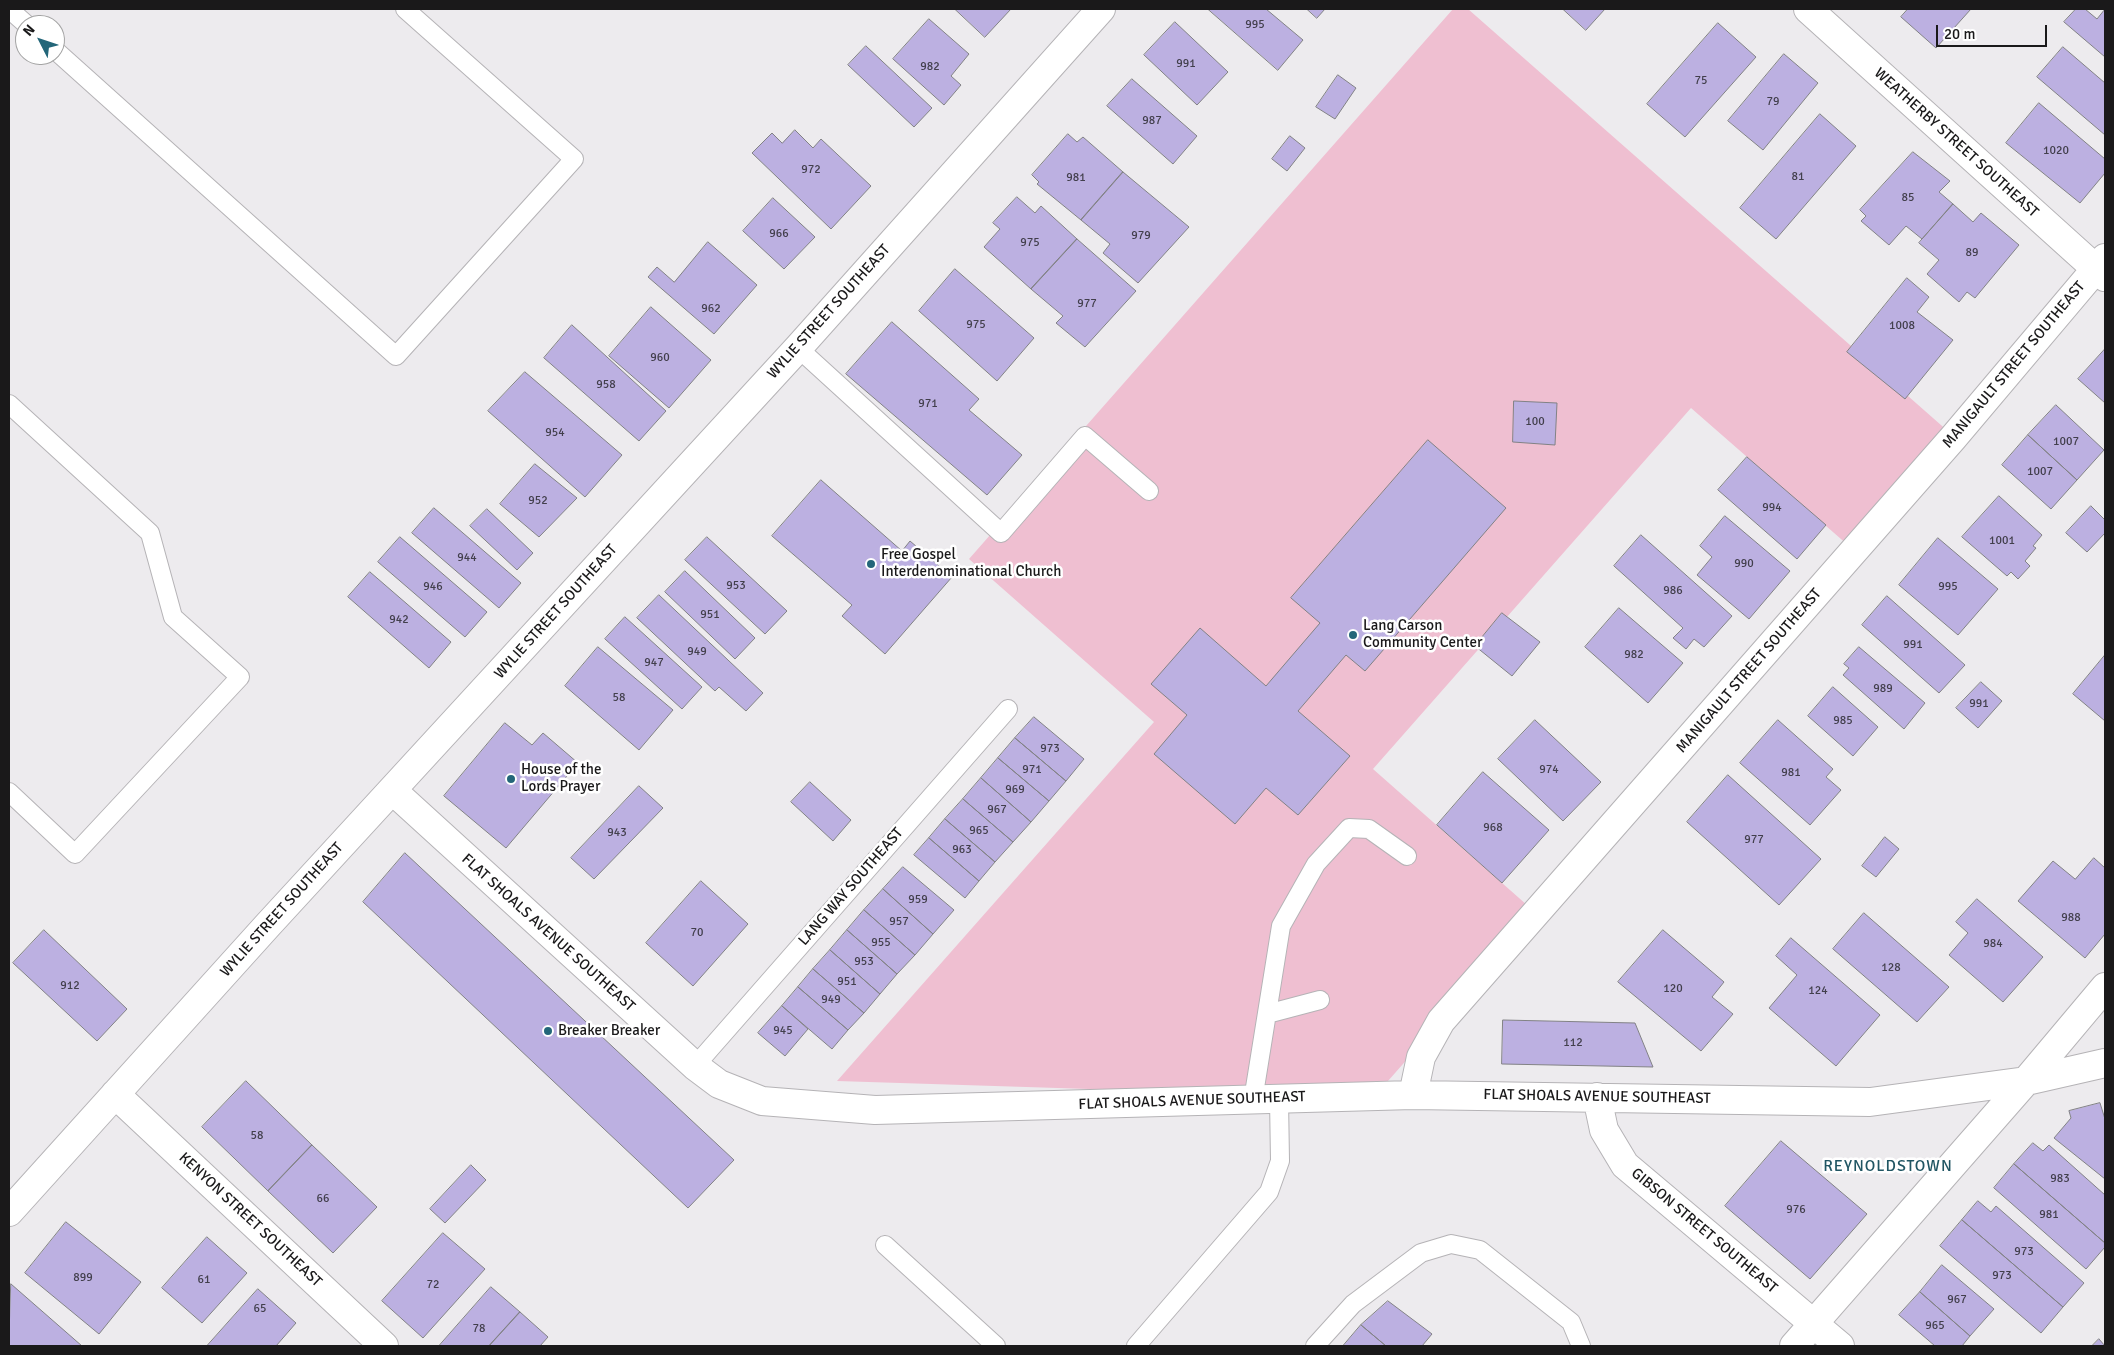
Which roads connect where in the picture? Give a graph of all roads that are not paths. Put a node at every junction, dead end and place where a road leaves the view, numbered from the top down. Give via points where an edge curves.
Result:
1 (405, 9) edge
2 (1101, 9) edge
3 (1808, 9) edge
4 (65, 59) edge
5 (2102, 268) edge
6 (798, 348) junction
7 (9, 404) edge
8 (1149, 492) dead end
9 (1008, 709) dead end
10 (392, 790) junction
11 (9, 792) edge
12 (1407, 856) dead end
13 (2105, 987) edge
14 (1320, 1000) dead end
15 (1266, 1014) junction
16 (2105, 1062) edge
17 (695, 1066) junction
18 (2026, 1081) junction
19 (115, 1094) junction
20 (1413, 1095) junction
21 (1597, 1096) junction
22 (1266, 1099) junction
23 (9, 1212) edge
24 (885, 1245) dead end
25 (1814, 1325) junction
26 (384, 1346) edge
27 (996, 1346) edge
28 (1136, 1346) edge
29 (1315, 1346) edge
30 (1581, 1346) edge
31 (1794, 1346) edge
32 (1840, 1346) edge

1 - 4 lane via 574,159 396,356
2 - 6 street, WYLIE STREET SOUTHEAST
3 - 5 street, WEATHERBY STREET SOUTHEAST
5 - 20 street, MANIGAULT STREET SOUTHEAST via 1441,1021 1421,1057
6 - 8 lane via 1001,533 1085,436
6 - 10 street, WYLIE STREET SOUTHEAST
7 - 11 lane via 150,533 173,616 240,677 76,854
9 - 17 lane, LANG WAY SOUTHEAST
10 - 17 street, FLAT SHOALS AVENUE SOUTHEAST
10 - 19 street, WYLIE STREET SOUTHEAST
12 - 15 lane via 1369,829 1349,828 1316,864 1281,926
13 - 18 street
14 - 15 lane
15 - 22 lane
16 - 18 street, FLAT SHOALS AVENUE SOUTHEAST
17 - 22 street, FLAT SHOALS AVENUE SOUTHEAST via 719,1084 762,1101 875,1110
18 - 21 street, FLAT SHOALS AVENUE SOUTHEAST via 1870,1102
18 - 25 street
19 - 23 street, WYLIE STREET SOUTHEAST
19 - 26 street, KENYON STREET SOUTHEAST
20 - 21 street, FLAT SHOALS AVENUE SOUTHEAST
20 - 22 street, FLAT SHOALS AVENUE SOUTHEAST
21 - 25 street, GIBSON STREET SOUTHEAST via 1604,1130 1626,1164
22 - 28 lane via 1280,1161 1269,1192
24 - 27 lane
25 - 31 street
25 - 32 street, GIBSON STREET SOUTHEAST
29 - 30 lane via 1353,1304 1390,1276 1421,1253 1452,1244 1480,1250 1571,1322

